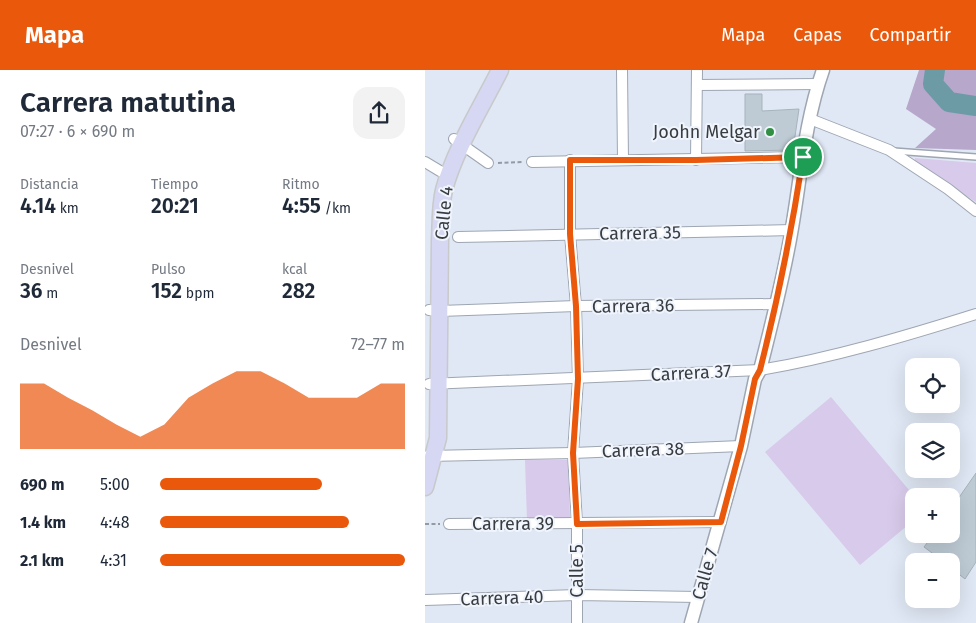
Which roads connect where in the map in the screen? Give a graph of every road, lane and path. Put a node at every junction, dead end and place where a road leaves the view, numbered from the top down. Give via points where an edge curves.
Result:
1 (489, 70) edge
2 (500, 70) edge
3 (622, 70) edge
4 (697, 70) edge
5 (815, 70) edge
6 (823, 70) edge
7 (814, 84) junction
8 (697, 85) junction
9 (809, 120) junction
10 (459, 142) junction
11 (889, 150) junction
12 (799, 157) junction
13 (976, 158) edge
14 (570, 160) junction
15 (623, 160) junction
16 (696, 160) junction
17 (425, 162) edge
18 (532, 162) joint
19 (488, 163) joint
20 (444, 173) junction
21 (976, 211) edge
22 (787, 230) junction
23 (570, 234) junction
24 (458, 237) dead end
25 (773, 304) junction
26 (576, 306) junction
27 (435, 310) junction
28 (976, 314) edge
29 (756, 373) junction
30 (578, 379) junction
31 (435, 384) junction
32 (741, 446) junction
33 (428, 453) edge
34 (573, 453) junction
35 (425, 487) edge
36 (721, 522) junction
37 (425, 524) edge
38 (449, 524) joint
39 (577, 524) junction
40 (577, 595) junction
41 (698, 597) junction
42 (425, 600) edge
43 (577, 623) edge
44 (691, 623) edge

1 - 10 main road, Calle 4
2 - 10 main road, Calle 4
3 - 15 street
4 - 8 street
5 - 7 street, Calle 7
6 - 7 street, Calle 7
7 - 8 street
7 - 9 street, Calle 7
7 - 12 street, Calle 7 via 801,118
8 - 16 street
9 - 11 street
9 - 12 street, Calle 7
10 - 19 street
10 - 20 main road, Calle 4
11 - 13 lane
11 - 21 street
12 - 16 street
12 - 22 street, Calle 7
14 - 15 street
14 - 18 street
14 - 23 street, Calle 5
15 - 16 street
17 - 20 street
18 - 19 path
20 - 27 main road, Calle 4
22 - 23 street, Carrera 35
22 - 25 street, Calle 7
23 - 24 street, Carrera 35
23 - 26 street, Calle 5
25 - 26 street, Carrera 36
25 - 29 street, Calle 7
26 - 27 street, Carrera 36
26 - 30 street, Calle 5
27 - 31 main road, Calle 4
28 - 29 street, Carrera 37
29 - 30 street, Carrera 37
29 - 32 street, Calle 7
30 - 31 street, Carrera 37
30 - 34 street, Calle 5
31 - 33 main road, Calle 4 via 438,438
32 - 34 street, Carrera 38
32 - 36 street, Calle 7
33 - 34 street, Carrera 38
33 - 35 main road, Calle 4
34 - 39 street, Calle 5
36 - 39 street, Carrera 39
36 - 41 street, Calle 7
37 - 38 path, Carrera 39
38 - 39 street, Carrera 39
39 - 40 street, Calle 5
40 - 41 street, Carrera 40
40 - 42 street, Carrera 40
40 - 43 street, Calle 5
41 - 44 street, Calle 7

